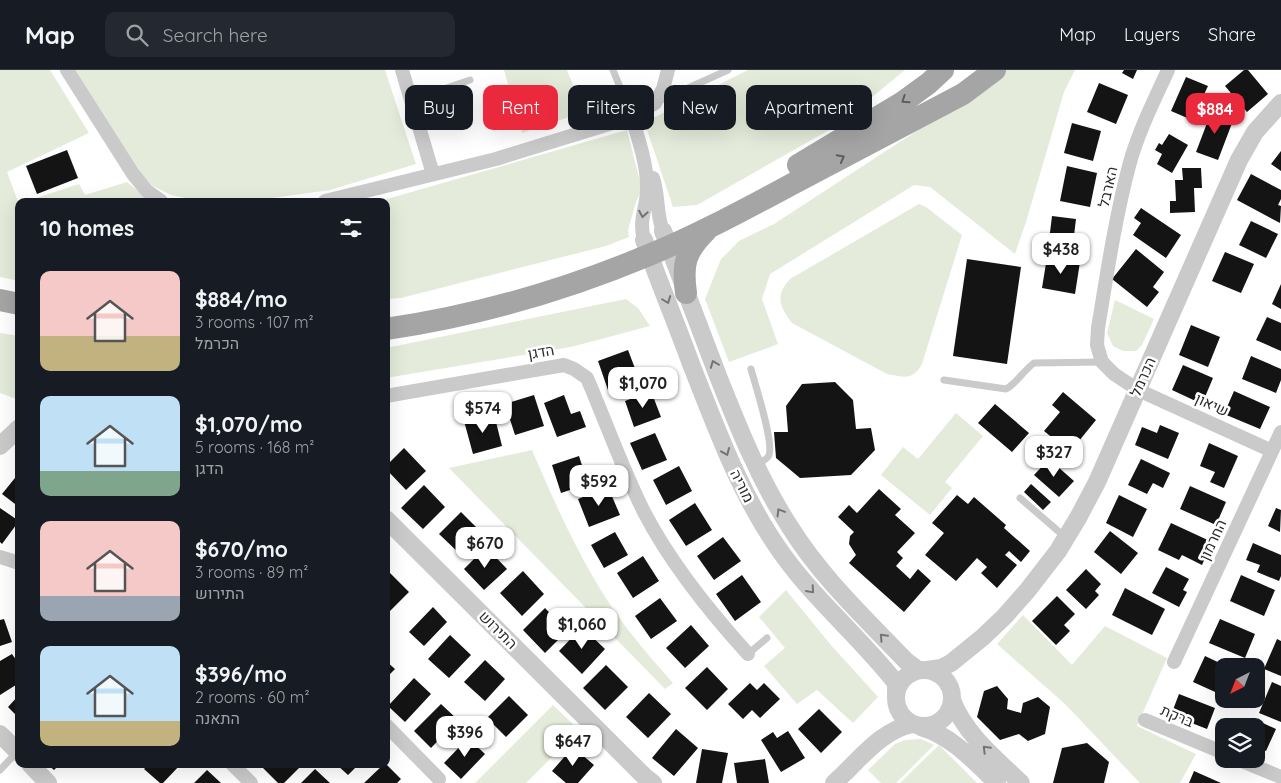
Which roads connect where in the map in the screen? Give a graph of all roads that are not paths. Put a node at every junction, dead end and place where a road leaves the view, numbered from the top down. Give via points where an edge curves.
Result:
1 (67, 70) edge
2 (402, 70) edge
3 (613, 70) edge
4 (668, 70) edge
5 (728, 70) edge
6 (944, 70) edge
7 (995, 70) edge
8 (1168, 70) edge
9 (470, 80) dead end
10 (406, 85) edge
11 (455, 85) edge
12 (619, 85) edge
13 (655, 103) joint
14 (1281, 103) edge
15 (420, 130) edge
16 (590, 130) edge
17 (636, 130) edge
18 (642, 154) junction
19 (433, 174) junction
20 (157, 198) edge
21 (337, 198) edge
22 (718, 223) junction
23 (656, 243) junction
24 (686, 293) junction
25 (0, 300) edge
26 (15, 303) edge
27 (0, 314) edge
28 (390, 315) edge
29 (15, 316) edge
30 (390, 328) edge
31 (1102, 362) junction
32 (751, 368) dead end
33 (944, 380) dead end
34 (1138, 390) junction
35 (390, 395) edge
36 (15, 432) edge
37 (1281, 432) edge
38 (0, 446) edge
39 (1272, 451) junction
40 (755, 466) junction
41 (1020, 498) dead end
42 (390, 523) edge
43 (1066, 538) junction
44 (0, 557) edge
45 (15, 562) edge
46 (983, 637) junction
47 (767, 638) dead end
48 (748, 654) joint
49 (1174, 662) dead end
50 (923, 670) junction
51 (952, 696) junction
52 (896, 701) junction
53 (1145, 720) dead end
54 (917, 725) junction
55 (390, 729) edge
56 (0, 734) edge
57 (876, 743) junction
58 (15, 749) edge
59 (1215, 749) edge
60 (15, 760) edge
61 (34, 768) edge
62 (236, 768) edge
63 (1259, 768) edge
64 (0, 770) edge
65 (1281, 777) edge
66 (439, 779) dead end
67 (48, 783) edge
68 (251, 783) edge
69 (653, 783) edge
70 (834, 783) edge
71 (997, 783) edge
72 (1020, 783) edge

1 - 20 street via 133,174
2 - 10 street
3 - 12 lane
4 - 13 street
5 - 13 lane
6 -> 23 main road via 903,102 809,159
22 -> 7 main road via 963,94
8 - 31 street, הארבל via 1142,126 1121,200 1098,328 1097,345
9 - 11 lane
14 - 34 street, הכרמל via 1255,132 1240,160
15 - 19 street
16 - 19 street via 496,159
17 - 18 street
18 - 23 street via 654,182
18 -> 23 street via 648,186 641,225
19 - 21 street
22 - 23 main road
22 - 24 main road via 698,240 686,258
23 - 24 street, מוריה
23 - 28 main road via 506,290
23 - 30 main road via 524,299
23 -> 52 street, מוריה via 713,422 738,480 772,538 800,577 896,682
40 -> 24 street, מוריה
25 - 26 main road
27 - 29 main road
31 - 33 lane via 1034,363 1006,389
31 - 34 street
32 - 40 lane via 768,430 770,454
34 - 39 street, שיאון
34 - 43 street, הכרמל via 1097,482
35 - 48 street, הדגן via 564,365 587,378 645,514 706,605
36 - 38 street
37 - 39 street, החרמון
39 - 49 street, החרמון
50 -> 40 street, מוריה via 906,661 816,564 790,527
41 - 43 lane
42 - 69 street, התירוש
43 - 46 street, הכרמל via 1027,591
44 - 45 street
46 - 50 street, הכרמל via 951,663
46 - 51 street, הכרמל via 963,666
47 - 48 lane
50 - 51 street via 943,677
50 - 52 street via 902,680
51 - 54 street via 949,711 941,721 928,726
72 -> 51 street via 974,736 957,712
52 - 54 street via 900,714
52 - 57 street via 893,718
53 - 59 street, ברקת
54 - 57 street via 900,726
54 - 71 street via 944,736
55 - 66 street
56 - 58 street
57 - 70 street
60 - 64 lane
61 - 67 street
62 - 68 street
63 - 65 street

